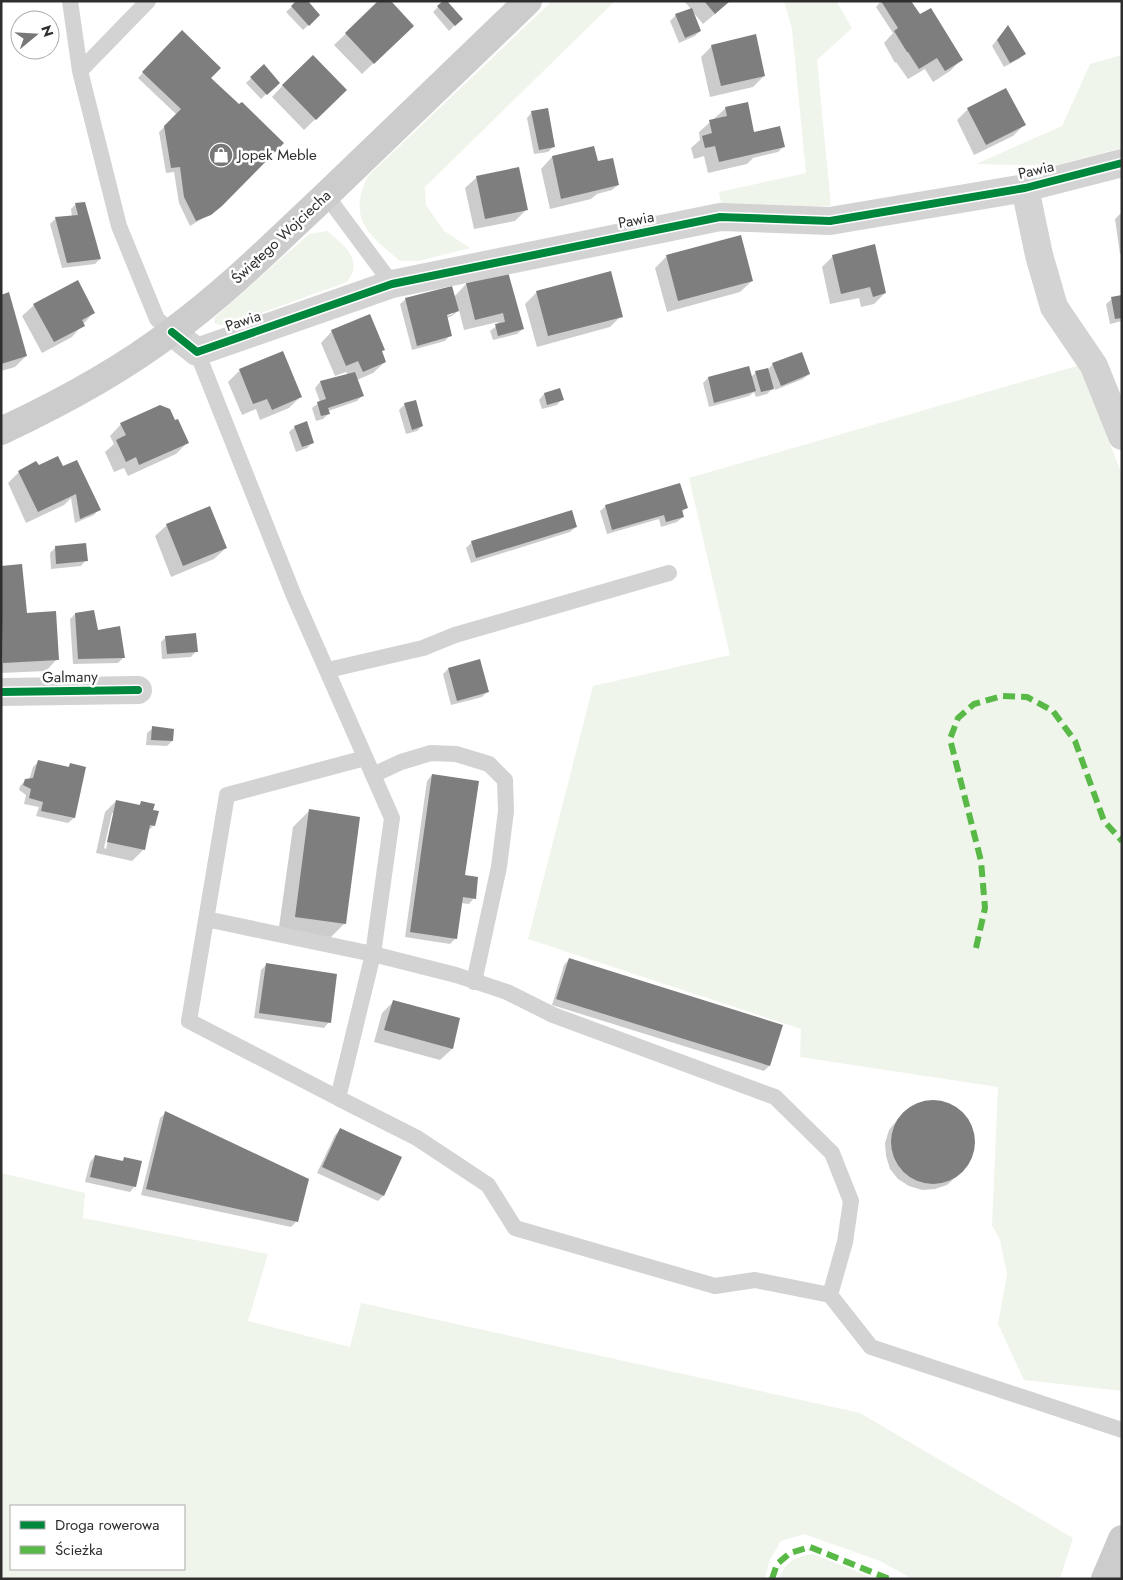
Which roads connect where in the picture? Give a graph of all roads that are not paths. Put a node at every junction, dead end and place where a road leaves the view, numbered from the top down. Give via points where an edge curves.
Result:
1 (70, 1) edge
2 (148, 1) edge
3 (528, 1) edge
4 (80, 71) junction
5 (1122, 163) edge
6 (1025, 188) junction
7 (326, 195) junction
8 (392, 284) junction
9 (172, 332) junction
10 (197, 352) junction
11 (1, 431) edge
12 (1122, 436) edge
13 (669, 573) dead end
14 (328, 670) junction
15 (138, 690) dead end
16 (1, 692) edge
17 (365, 758) junction
18 (373, 775) junction
19 (206, 920) junction
20 (373, 954) junction
21 (474, 982) junction
22 (338, 1098) junction
23 (830, 1295) junction
24 (1122, 1430) edge
25 (1122, 1539) edge
26 (1105, 1579) edge

1 - 4 lane
2 - 4 lane
3 - 7 street, Świętego Wojciecha
4 - 9 lane via 119,226 157,319
5 - 6 street, Pawia
6 - 8 street, Pawia via 830,222 720,217
6 - 12 street, Pawia via 1054,307 1094,366
7 - 8 lane
7 - 9 street, Świętego Wojciecha via 203,309
8 - 10 street, Pawia
9 - 10 street
9 - 11 street, Świętego Wojciecha via 100,379
10 - 14 lane via 294,596
13 - 14 lane via 455,635 423,648
14 - 17 lane
15 - 16 street, Galmany
17 - 18 lane
17 - 19 lane via 227,795
18 - 20 lane via 392,818
18 - 21 lane via 431,752 456,754 489,764 504,780 506,811 499,867
19 - 20 lane
19 - 22 lane via 189,1021
20 - 21 lane
20 - 22 lane
21 - 23 lane via 506,992 553,1015 775,1097 832,1153 851,1201
22 - 23 lane via 417,1138 488,1185 515,1228 715,1286 755,1280
23 - 24 lane via 871,1346
25 - 26 street

